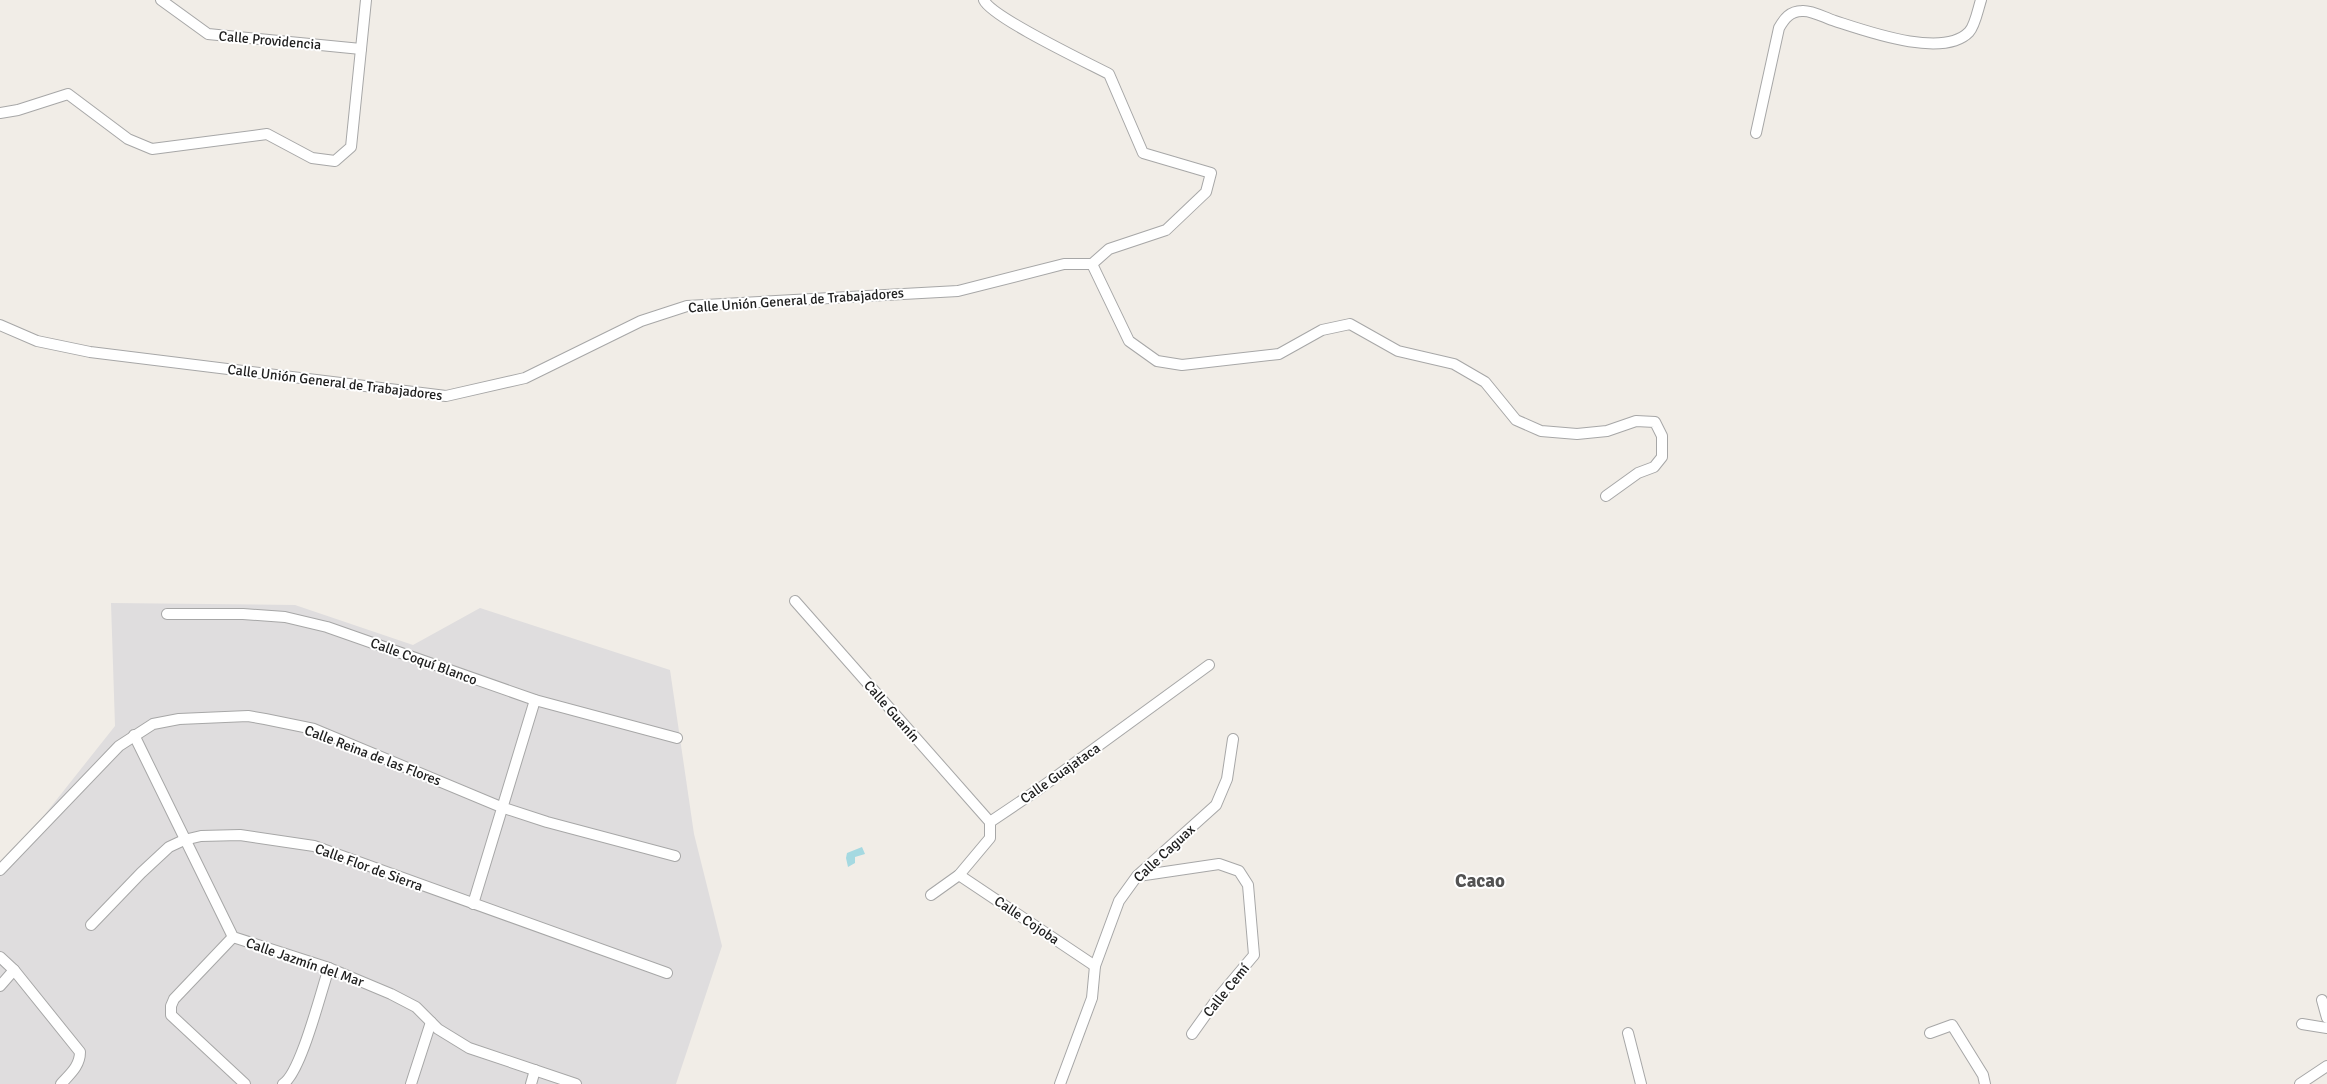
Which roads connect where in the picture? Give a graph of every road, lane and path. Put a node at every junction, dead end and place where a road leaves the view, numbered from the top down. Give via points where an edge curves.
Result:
1 (161, 0) edge
2 (366, 0) edge
3 (984, 0) edge
4 (1981, 0) edge
5 (361, 49) junction
6 (0, 113) edge
7 (1756, 133) dead end
8 (1092, 264) junction
9 (0, 325) edge
10 (1606, 496) dead end
11 (795, 600) dead end
12 (167, 614) dead end
13 (1209, 666) dead end
14 (535, 700) junction
15 (134, 735) junction
16 (677, 738) dead end
17 (1233, 739) dead end
18 (501, 807) junction
19 (990, 822) junction
20 (184, 840) junction
21 (675, 856) dead end
22 (0, 870) edge
23 (959, 875) junction
24 (1138, 876) junction
25 (931, 895) dead end
26 (473, 904) junction
27 (91, 926) dead end
28 (233, 937) junction
29 (0, 957) edge
30 (1095, 966) junction
31 (329, 968) junction
32 (14, 970) junction
33 (667, 973) dead end
34 (0, 986) edge
35 (2322, 1000) dead end
36 (2327, 1018) edge
37 (431, 1022) junction
38 (2302, 1024) dead end
39 (2327, 1028) edge
40 (1628, 1033) dead end
41 (1930, 1033) dead end
42 (1192, 1034) dead end
43 (2327, 1066) edge
44 (535, 1070) junction
45 (60, 1084) edge
46 (245, 1084) edge
47 (283, 1084) edge
48 (411, 1084) edge
49 (531, 1084) edge
50 (576, 1084) edge
51 (1060, 1084) edge
52 (1641, 1084) edge
53 (1985, 1084) edge
54 (2300, 1084) edge

1 - 5 street, Calle Providencia via 208,34
2 - 5 street
3 - 8 street via 1000,15 1109,74 1143,153 1211,173 1206,192 1166,230 1109,249
4 - 7 street via 1970,31 1944,44 1917,43 1855,28 1803,10 1785,17 1779,28
5 - 6 street via 351,147 335,161 312,158 267,134 152,149 128,139 68,94
8 - 9 street, Calle Unión General de Trabajadores via 1064,264 958,291 687,306 641,321 526,378 446,396 90,352 37,341
8 - 10 street via 1129,341 1156,360 1182,365 1279,354 1322,330 1350,324 1398,351 1454,364 1485,382 1516,420 1541,431 1577,434 1607,431 1636,420 1655,422 1662,436 1662,457 1654,466 1638,473
11 - 19 street, Calle Guanín
12 - 14 street, Calle Coquí Blanco via 285,617 399,650
13 - 19 street, Calle Guajataca
14 - 16 street, Calle Coquí Blanco
14 - 18 street
15 - 18 street, Calle Reina de las Flores via 153,724 179,719 248,716 265,719 314,730
15 - 20 street, Calle Jazmín del Mar
15 - 22 street, Calle Reina de las Flores via 119,746
17 - 24 street, Calle Caguax via 1227,779 1216,805
18 - 21 street, Calle Reina de las Flores
18 - 26 street
19 - 23 street via 990,838
20 - 26 street, Calle Flor de Sierra via 240,835 314,846
20 - 27 street, Calle Flor de Sierra via 169,848 141,873
20 - 28 street, Calle Jazmín del Mar
23 - 25 street
23 - 30 street, Calle Cojoba
24 - 30 street, Calle Caguax via 1119,901
24 - 42 street, Calle Cemí via 1219,864 1239,871 1248,885 1254,955
26 - 33 street, Calle Flor de Sierra
28 - 31 street, Calle Jazmín del Mar
28 - 46 street via 174,999 171,1015
29 - 32 street
30 - 51 street, Calle Caguax via 1092,998
31 - 37 street, Calle Jazmín del Mar via 392,994 416,1007
31 - 47 street via 301,1054 289,1080
32 - 34 street
32 - 45 street via 80,1052 76,1067
35 - 36 street
37 - 44 street, Calle Jazmín del Mar via 469,1048
37 - 48 street
38 - 39 street
40 - 52 street
41 - 53 street via 1952,1025 1983,1075
43 - 54 street
44 - 49 street
44 - 50 street, Calle Jazmín del Mar

